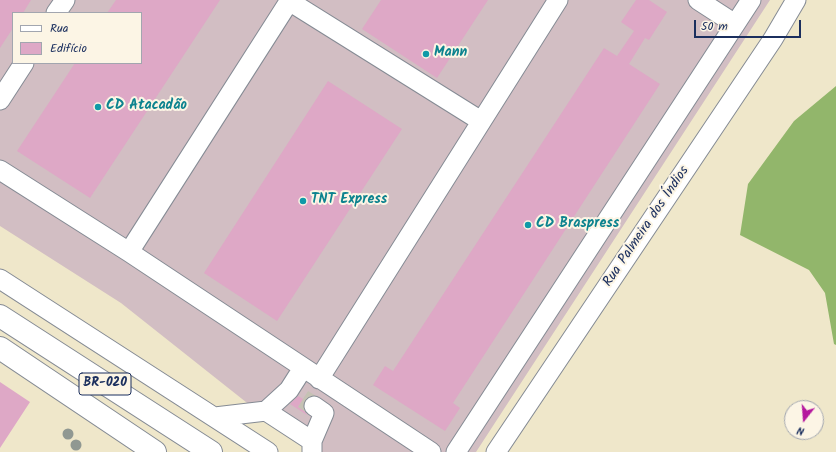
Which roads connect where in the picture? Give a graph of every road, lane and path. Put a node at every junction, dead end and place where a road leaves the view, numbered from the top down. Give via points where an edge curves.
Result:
1 (65, 0) edge
2 (558, 0) edge
3 (698, 0) edge
4 (751, 0) edge
5 (796, 0) edge
6 (289, 1) edge
7 (57, 12) edge
8 (736, 24) junction
9 (23, 64) edge
10 (0, 100) edge
11 (481, 121) junction
12 (0, 170) edge
13 (130, 252) junction
14 (0, 279) edge
15 (0, 316) edge
16 (0, 348) edge
17 (303, 368) junction
18 (319, 379) junction
19 (340, 392) junction
20 (308, 402) junction
21 (266, 411) junction
22 (215, 417) junction
23 (312, 446) edge
24 (155, 452) edge
25 (211, 452) edge
26 (268, 452) edge
27 (430, 452) edge
28 (456, 452) edge
29 (496, 452) edge

1 - 7 street
2 - 11 street
3 - 8 street
4 - 8 street
5 - 29 street, Rua Palmeira dos Índios
6 - 11 street
6 - 13 street
8 - 28 street
9 - 10 street
11 - 18 street
12 - 13 street
13 - 17 street
14 - 22 street
15 - 25 highway, BR-020
16 - 24 highway, BR-020
17 - 18 street
17 - 20 street
18 - 19 street
19 - 20 street
19 - 27 street
20 - 21 street
20 - 23 street
21 - 22 street
21 - 23 street
22 - 26 street

